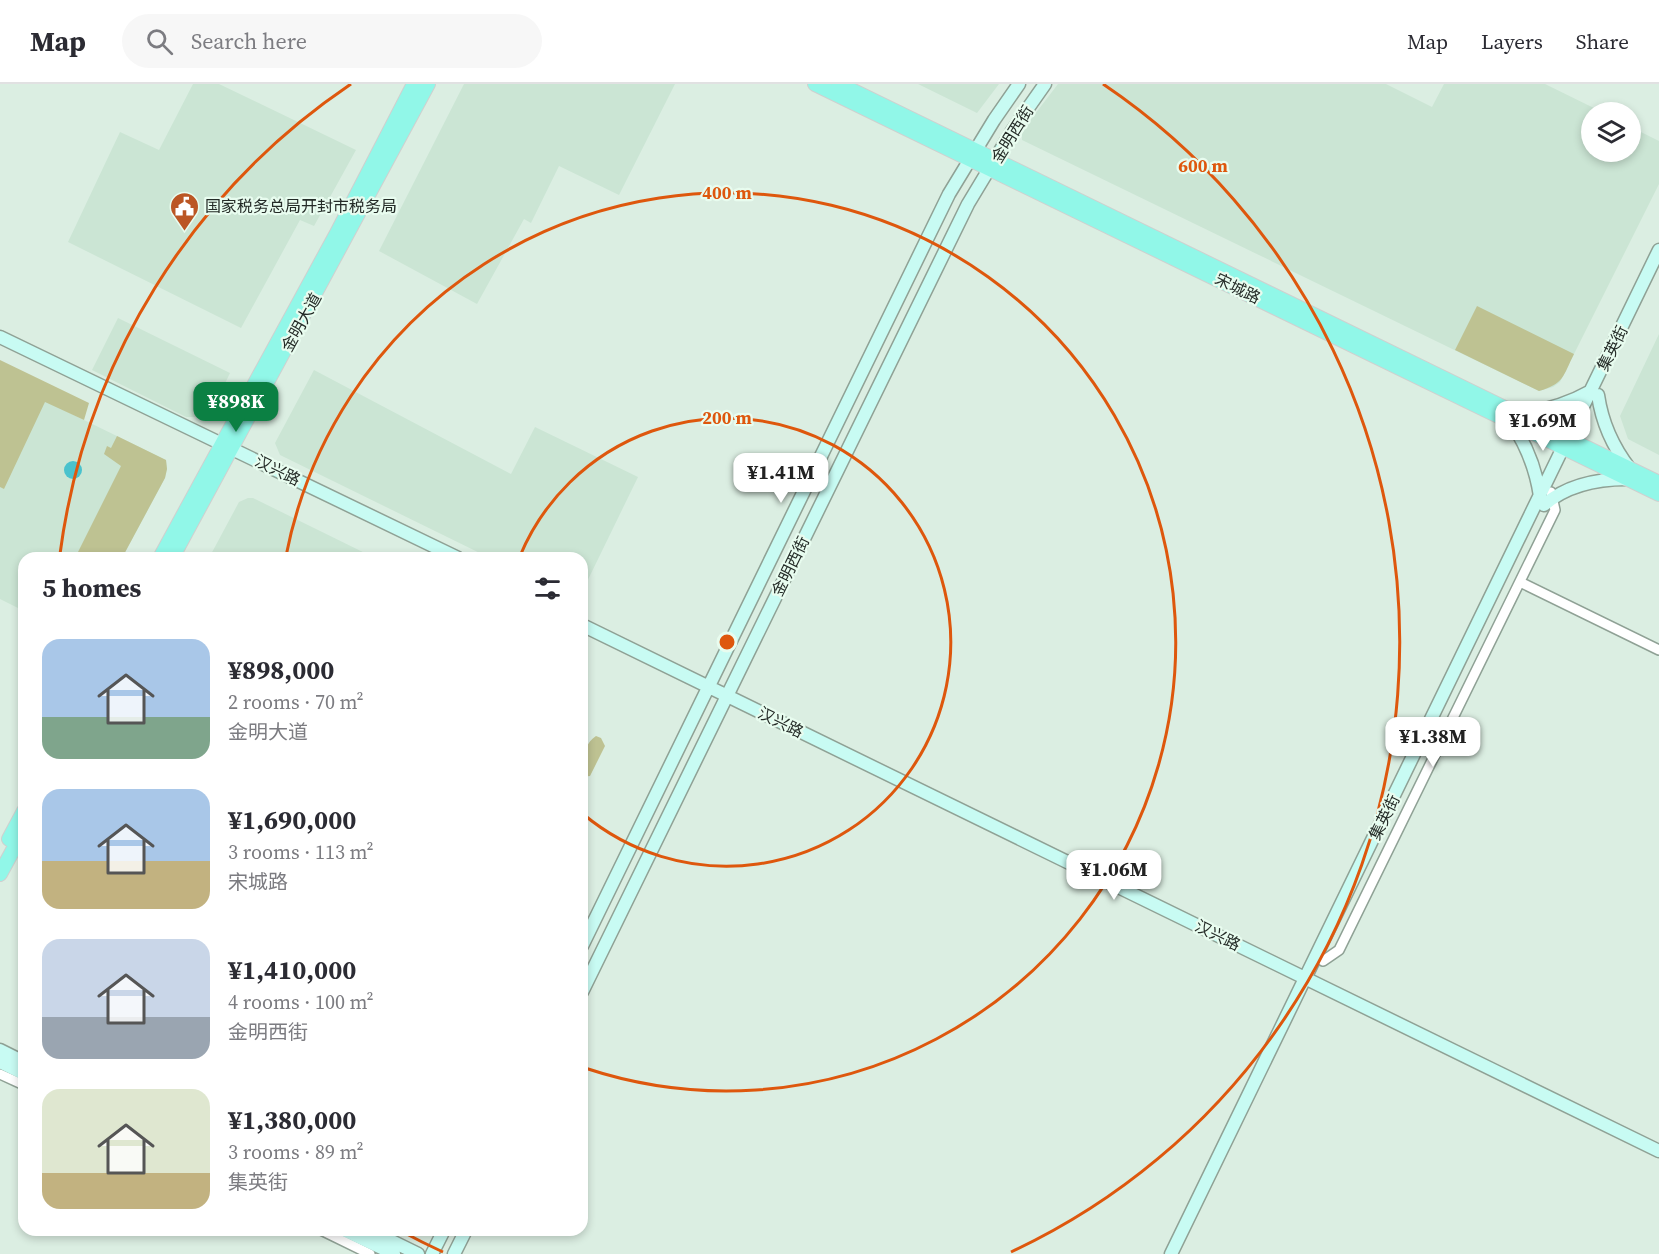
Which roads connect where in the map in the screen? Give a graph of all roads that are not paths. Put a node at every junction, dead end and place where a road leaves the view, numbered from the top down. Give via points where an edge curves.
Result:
1 (414, 84) edge
2 (428, 84) edge
3 (815, 84) edge
4 (839, 84) edge
5 (1018, 84) edge
6 (1045, 84) edge
7 (972, 155) junction
8 (992, 164) junction
9 (1659, 250) edge
10 (1659, 269) edge
11 (0, 337) edge
12 (0, 343) edge
13 (1594, 393) junction
14 (1515, 418) junction
15 (1569, 444) junction
16 (226, 448) junction
17 (1629, 474) junction
18 (1659, 483) edge
19 (1659, 494) edge
20 (1547, 498) junction
21 (164, 552) edge
22 (175, 552) edge
23 (433, 552) edge
24 (445, 552) edge
25 (1520, 582) junction
26 (588, 622) edge
27 (588, 628) edge
28 (1659, 651) edge
29 (709, 684) junction
30 (728, 693) junction
31 (18, 823) edge
32 (18, 841) edge
33 (0, 855) edge
34 (0, 874) edge
35 (588, 934) edge
36 (1323, 961) junction
37 (1310, 977) junction
38 (588, 980) edge
39 (0, 1050) edge
40 (18, 1059) edge
41 (0, 1062) edge
42 (18, 1071) edge
43 (0, 1074) edge
44 (18, 1082) edge
45 (1659, 1144) edge
46 (1659, 1151) edge
47 (333, 1236) edge
48 (356, 1236) edge
49 (381, 1236) edge
50 (441, 1236) edge
51 (463, 1236) edge
52 (370, 1254) edge
53 (394, 1254) edge
54 (418, 1254) edge
55 (432, 1254) edge
56 (454, 1254) edge
57 (1171, 1254) edge
58 (1179, 1254) edge

1 - 16 main road, 金明大道
2 - 16 main road, 金明大道
3 - 7 main road, 宋城路
4 - 7 main road, 宋城路
5 - 7 street, 金明西街
6 - 8 street, 金明西街
7 - 8 main road, 宋城路
7 - 29 street, 金明西街 via 949,194
8 - 14 main road, 宋城路
8 - 30 street, 金明西街 via 968,204
9 - 13 street, 集英街
10 - 13 street, 集英街
11 - 16 street, 汉兴路
12 - 16 street, 汉兴路
13 - 14 street
13 - 15 street, 集英街
13 - 17 street
14 - 15 main road, 宋城路
14 - 20 street
15 - 17 main road, 宋城路
15 - 20 street, 集英街
16 - 21 main road, 金明大道
16 - 22 main road, 金明大道
16 - 23 street, 汉兴路
16 - 24 street, 汉兴路
17 - 18 main road, 宋城路
17 - 19 main road, 宋城路
17 - 20 street via 1586,483
20 - 25 street via 1555,510
20 - 36 street, 集英街
20 - 37 street, 集英街
25 - 28 street
25 - 36 street via 1339,950
26 - 29 street, 汉兴路
27 - 29 street, 汉兴路
29 - 30 street, 汉兴路
29 - 35 street, 金明西街
30 - 37 street, 汉兴路
30 - 38 street, 金明西街
31 - 33 main road
32 - 34 main road
36 - 37 street, 集英街
37 - 45 street, 汉兴路
37 - 46 street, 汉兴路
37 - 57 street, 集英街
37 - 58 street, 集英街
39 - 40 street
41 - 42 street
43 - 44 street
47 - 52 street
48 - 53 street
49 - 54 street
50 - 55 street
51 - 56 street

